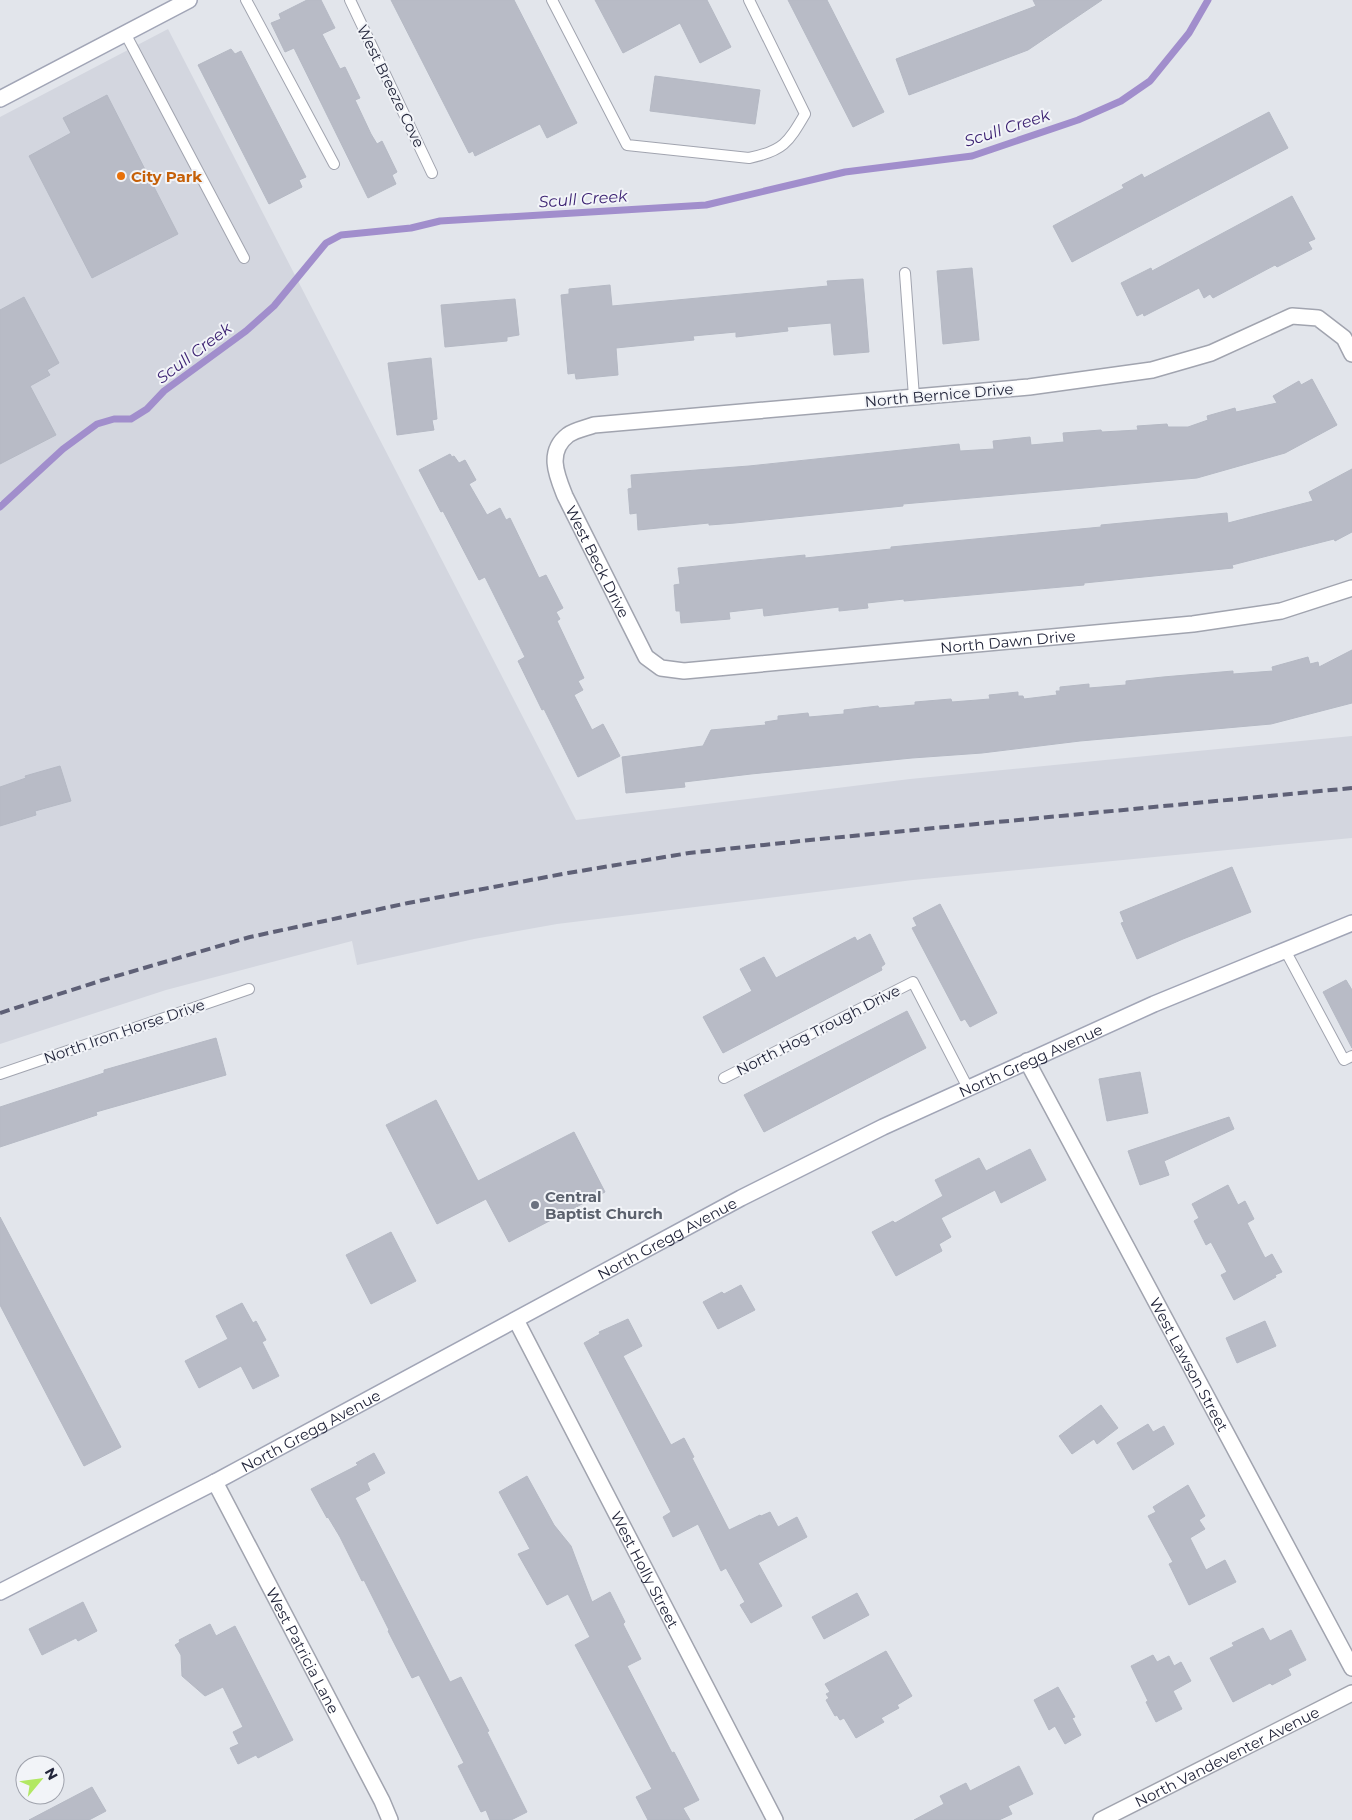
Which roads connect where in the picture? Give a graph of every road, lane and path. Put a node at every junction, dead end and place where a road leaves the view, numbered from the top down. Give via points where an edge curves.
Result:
1 (190, 0) edge
2 (246, 0) edge
3 (350, 0) edge
4 (552, 0) edge
5 (749, 0) edge
6 (125, 33) junction
7 (0, 99) edge
8 (334, 164) dead end
9 (432, 173) dead end
10 (244, 258) dead end
11 (905, 273) dead end
12 (1352, 354) edge
13 (914, 397) junction
14 (557, 447) joint
15 (1352, 588) edge
16 (661, 668) joint
17 (1352, 923) edge
18 (1285, 950) junction
19 (249, 989) dead end
20 (1352, 1056) edge
21 (1027, 1061) junction
22 (0, 1074) edge
23 (724, 1078) dead end
24 (968, 1088) junction
25 (516, 1320) junction
26 (215, 1482) junction
27 (0, 1592) edge
28 (1352, 1668) edge
29 (1352, 1693) edge
30 (390, 1820) edge
31 (774, 1820) edge
32 (1101, 1820) edge

1 - 6 street
2 - 8 lane
3 - 9 lane, West Breeze Cove
4 - 5 lane via 627,145 748,158 768,154 790,140 805,114
6 - 7 street
6 - 10 lane
11 - 13 lane
12 - 13 street, North Bernice Drive via 1344,338 1318,318 1292,316 1212,353 1152,370 1028,387
13 - 14 street, North Bernice Drive via 594,425 569,435
14 - 16 street, West Beck Drive via 555,470 566,496 646,658
15 - 16 street, North Dawn Drive via 1280,611 1193,624 684,671
17 - 18 street, North Gregg Avenue
18 - 20 lane via 1344,1060
18 - 21 street, North Gregg Avenue
19 - 22 lane, North Iron Horse Drive
21 - 24 street, North Gregg Avenue
21 - 28 street, West Lawson Street
23 - 24 lane, North Hog Trough Drive via 912,982
24 - 25 street, North Gregg Avenue via 741,1198
25 - 26 street, North Gregg Avenue
25 - 31 street, West Holly Street
26 - 27 street, North Gregg Avenue
26 - 30 street, West Patricia Lane
29 - 32 street, North Vandeventer Avenue

